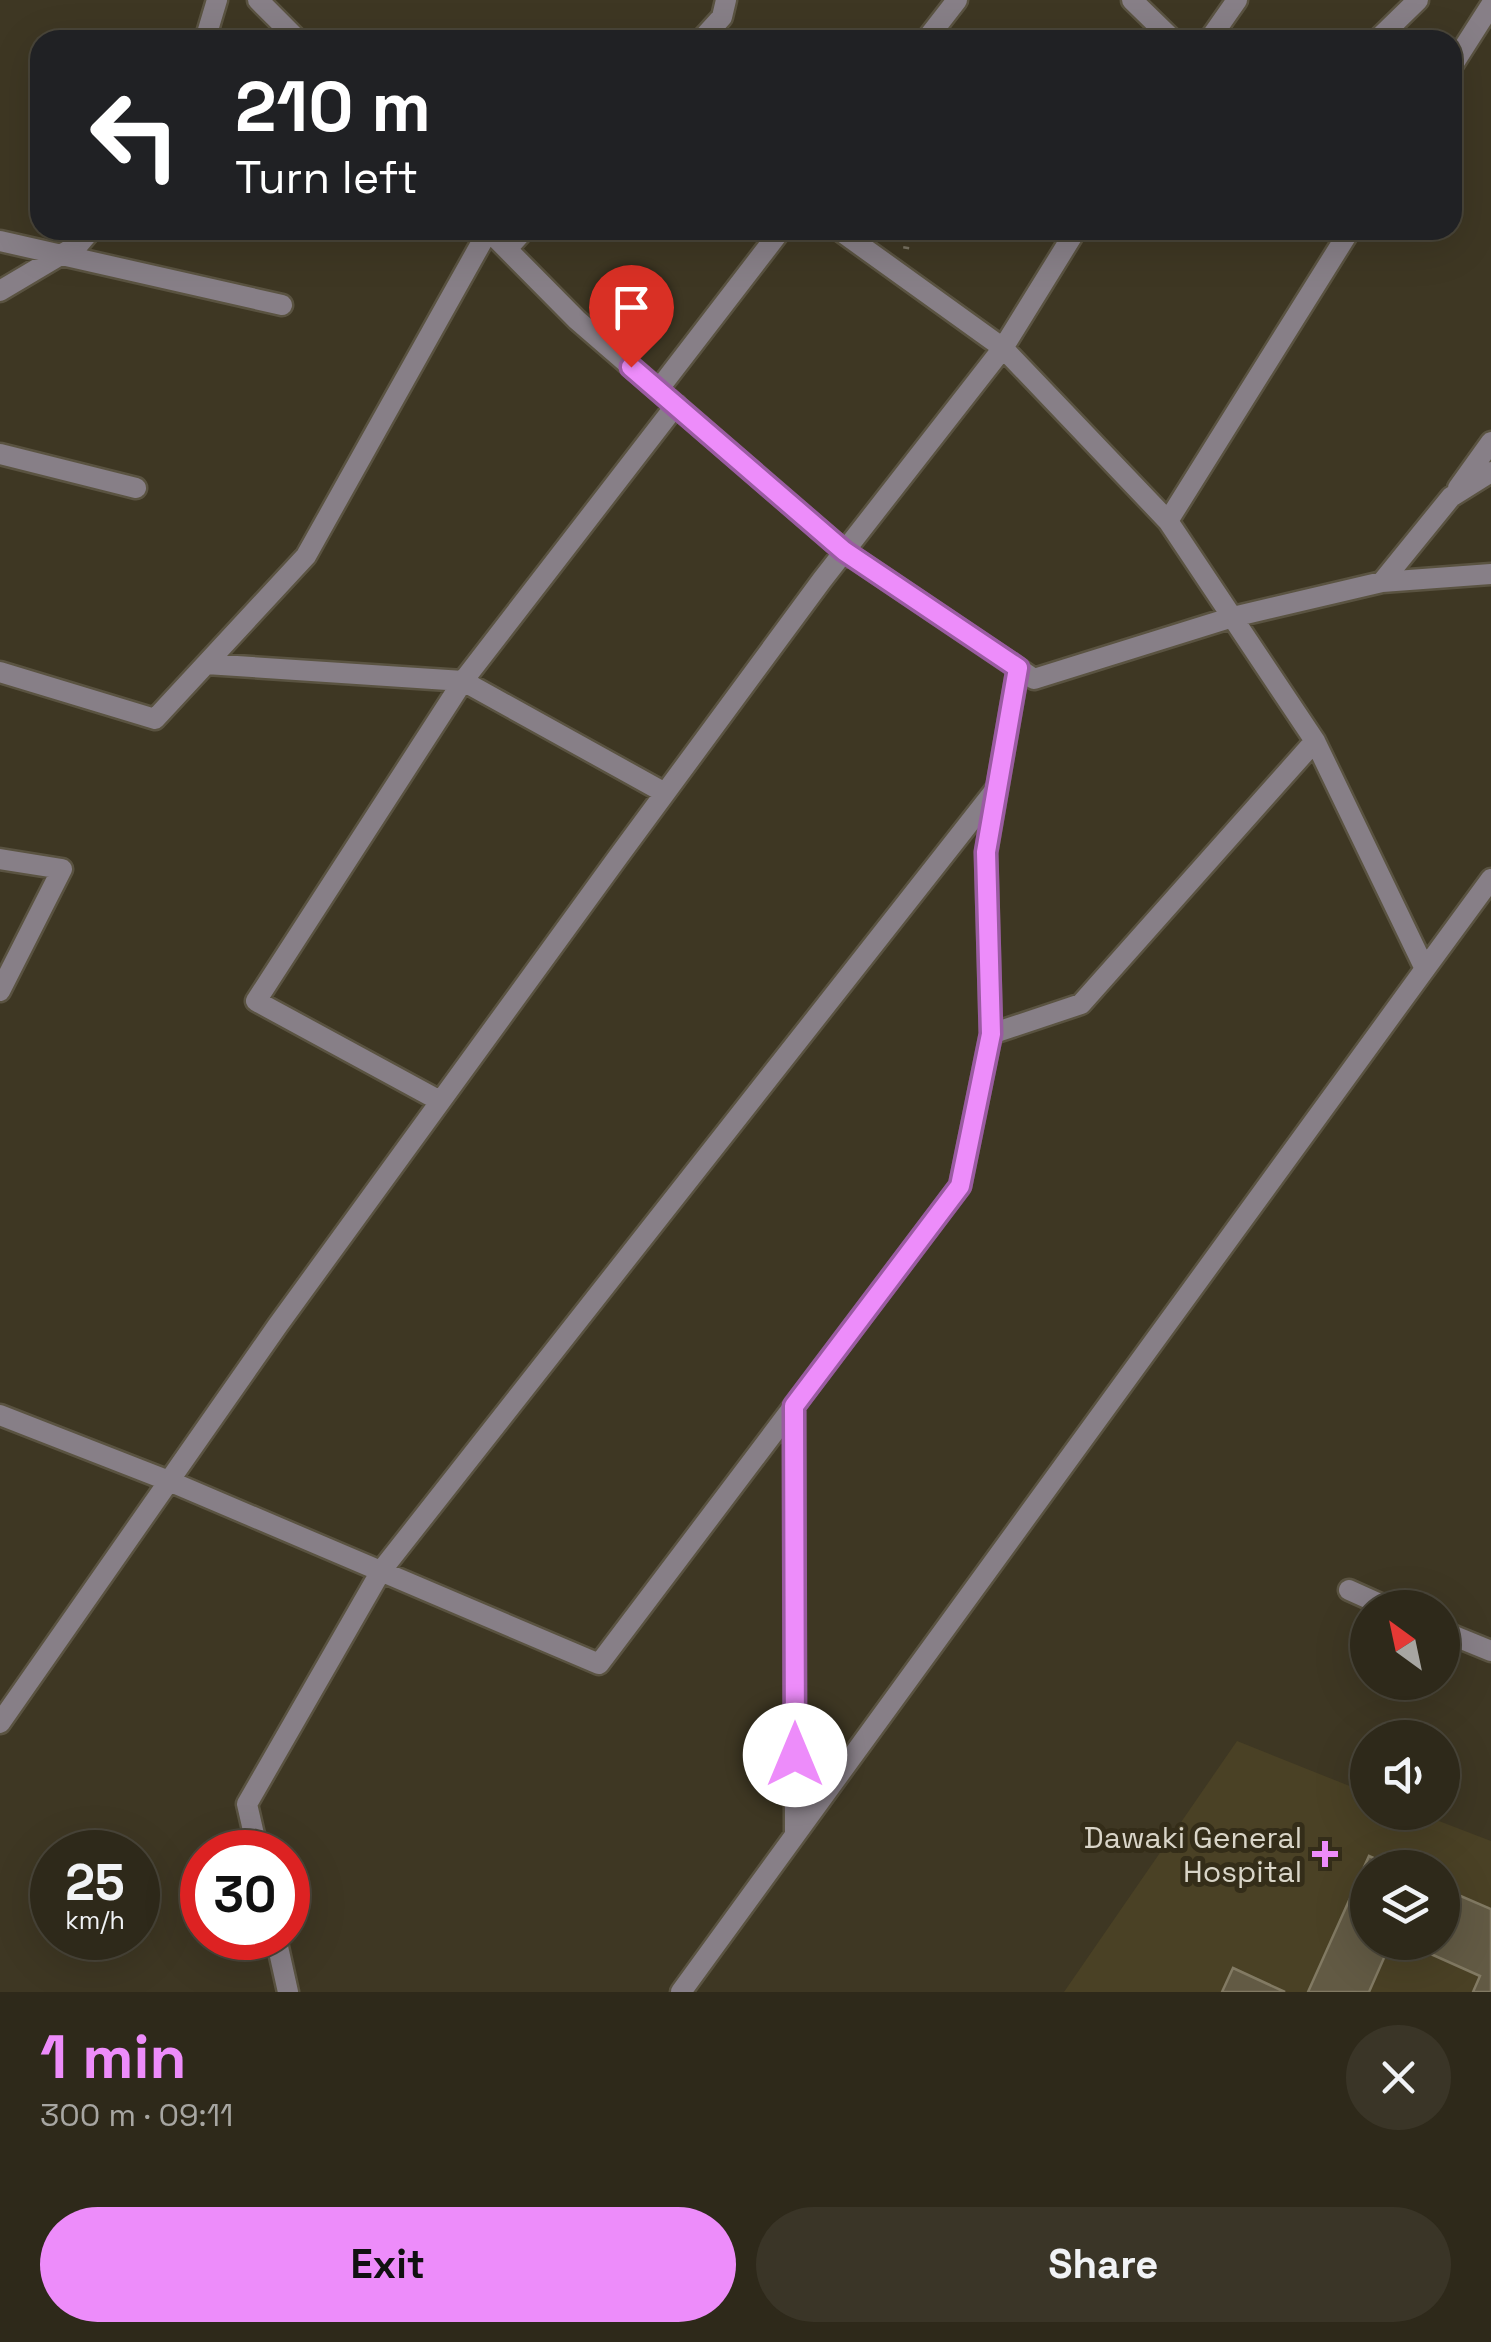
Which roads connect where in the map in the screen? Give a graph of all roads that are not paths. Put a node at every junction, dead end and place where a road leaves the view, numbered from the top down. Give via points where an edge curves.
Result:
1 (216, 0) edge
2 (258, 0) edge
3 (726, 0) edge
4 (957, 0) edge
5 (1132, 0) edge
6 (1238, 0) edge
7 (1418, 0) edge
8 (1491, 5) edge
9 (208, 30) edge
10 (288, 30) edge
11 (710, 30) edge
12 (934, 30) edge
13 (1163, 30) edge
14 (1216, 30) edge
15 (1388, 30) edge
16 (1462, 50) edge
17 (78, 240) edge
18 (482, 240) edge
19 (497, 240) edge
20 (515, 240) edge
21 (773, 240) edge
22 (853, 240) edge
23 (1070, 240) edge
24 (1344, 240) edge
25 (0, 241) edge
26 (506, 249) junction
27 (62, 254) junction
28 (0, 292) edge
29 (282, 305) dead end
30 (1003, 348) junction
31 (658, 390) junction
32 (676, 405) junction
33 (1491, 442) edge
34 (0, 454) edge
35 (1491, 472) edge
36 (136, 488) dead end
37 (1451, 497) junction
38 (1168, 521) junction
39 (844, 551) junction
40 (1491, 574) edge
41 (1382, 582) junction
42 (1232, 617) junction
43 (206, 664) junction
44 (1018, 668) junction
45 (0, 672) edge
46 (464, 681) junction
47 (1315, 740) junction
48 (997, 788) junction
49 (665, 793) junction
50 (0, 859) edge
51 (1491, 878) edge
52 (1425, 970) junction
53 (0, 991) edge
54 (991, 1034) junction
55 (440, 1101) junction
56 (794, 1406) junction
57 (0, 1414) edge
58 (169, 1480) junction
59 (381, 1571) junction
60 (1460, 1638) edge
61 (1491, 1652) edge
62 (0, 1723) edge
63 (253, 1830) edge
64 (795, 1832) junction
65 (281, 1960) edge
66 (288, 1992) edge
67 (680, 1992) edge

1 - 9 street
2 - 10 street
3 - 11 street
4 - 12 street
5 - 13 street
6 - 14 street
7 - 15 street
8 - 16 street
17 - 27 street
18 - 43 street via 306,556
19 - 26 street
20 - 26 street
21 - 31 street
22 - 30 street
23 - 30 street
24 - 38 street
25 - 27 street
26 - 31 street
27 - 28 street
27 - 29 street
30 - 38 street
30 - 39 street
31 - 32 street
32 - 39 street
32 - 46 street
33 - 37 street
34 - 36 street
35 - 37 street
37 - 41 street
38 - 42 street
39 - 44 street
39 - 49 street
40 - 41 street
41 - 42 street
42 - 44 street via 1034,679
42 - 47 street
43 - 45 street via 155,719
43 - 46 street
44 - 48 street
46 - 49 street
46 - 55 street via 256,1001
47 - 52 street
47 - 54 street via 1081,1004
48 - 54 street via 986,852
48 - 59 street
49 - 55 street
50 - 53 street via 62,869
51 - 52 street
52 - 64 street
54 - 56 street via 960,1186
55 - 58 street
56 - 59 street via 599,1664
56 - 64 street
57 - 58 street
58 - 59 street
58 - 62 street
59 - 63 street via 247,1804
60 - 61 street
64 - 67 street
65 - 66 street

